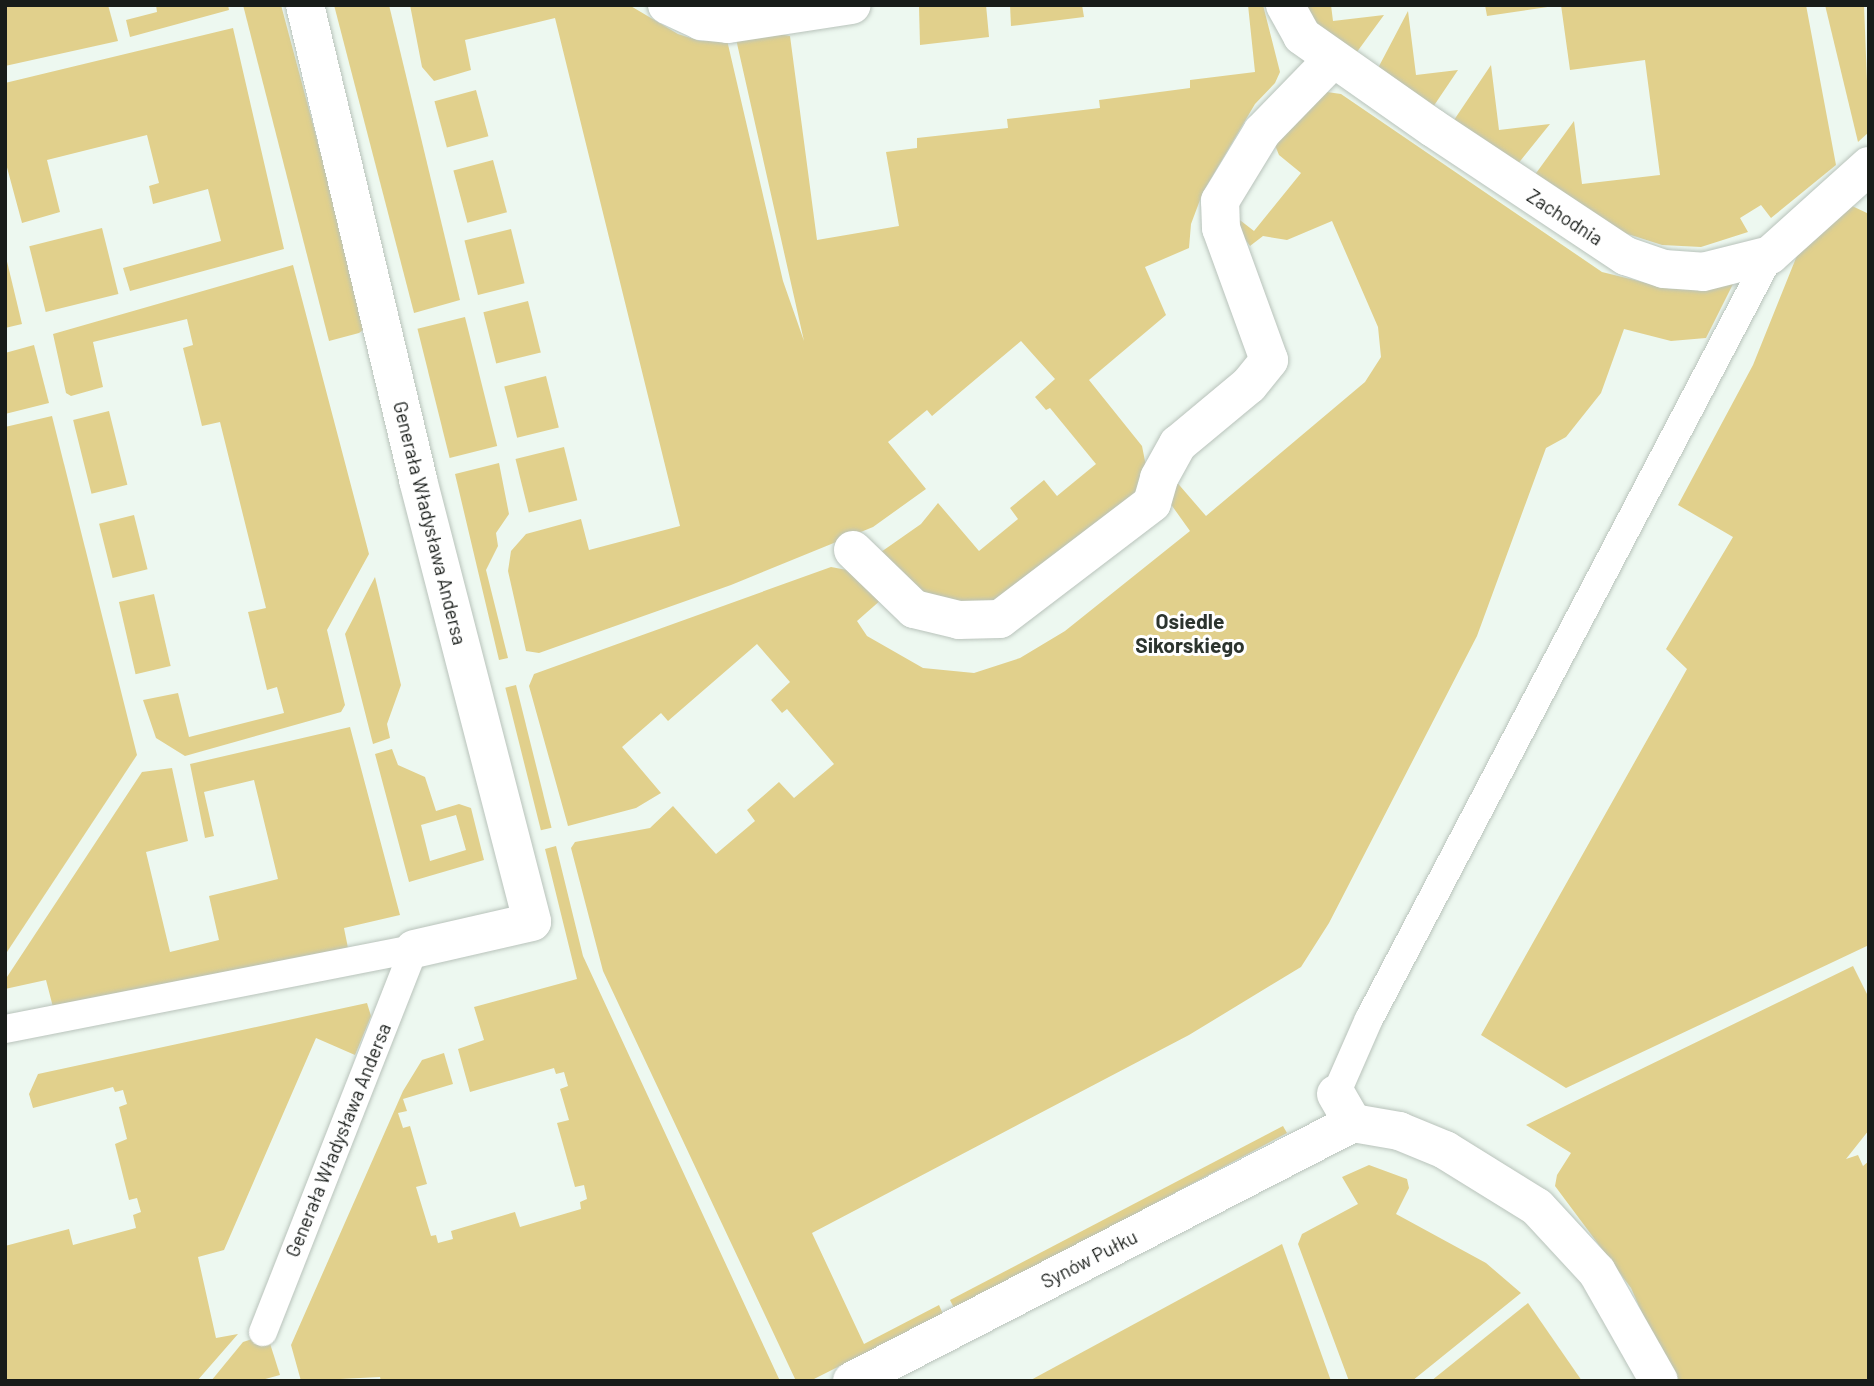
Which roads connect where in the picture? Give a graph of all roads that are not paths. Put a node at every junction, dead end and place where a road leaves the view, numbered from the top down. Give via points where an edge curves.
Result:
1 (305, 5) edge
2 (667, 5) edge
3 (852, 5) edge
4 (1285, 5) edge
5 (1333, 59) junction
6 (1869, 166) edge
7 (1770, 255) junction
8 (853, 550) dead end
9 (414, 949) junction
10 (5, 1029) edge
11 (1338, 1118) junction
12 (263, 1332) dead end
13 (852, 1381) edge
14 (1659, 1381) edge

1 - 9 street, Generała Władysława Andersa via 418,480 532,922
2 - 3 street via 701,21 728,24
4 - 5 street, Zachodnia via 1302,36
5 - 7 street, Zachodnia via 1626,256 1664,269 1703,272
5 - 8 street via 1262,132 1220,201 1221,228 1269,360 1249,386 1178,444 1159,478 1153,503 1000,619 959,620 914,609
6 - 7 street, Zachodnia
7 - 11 lane via 1376,1007
9 - 10 lane, Generała Władysława Andersa
9 - 12 lane, Generała Władysława Andersa
11 - 13 street, Synów Pułku
11 - 14 street via 1399,1131 1445,1150 1537,1208 1597,1272

